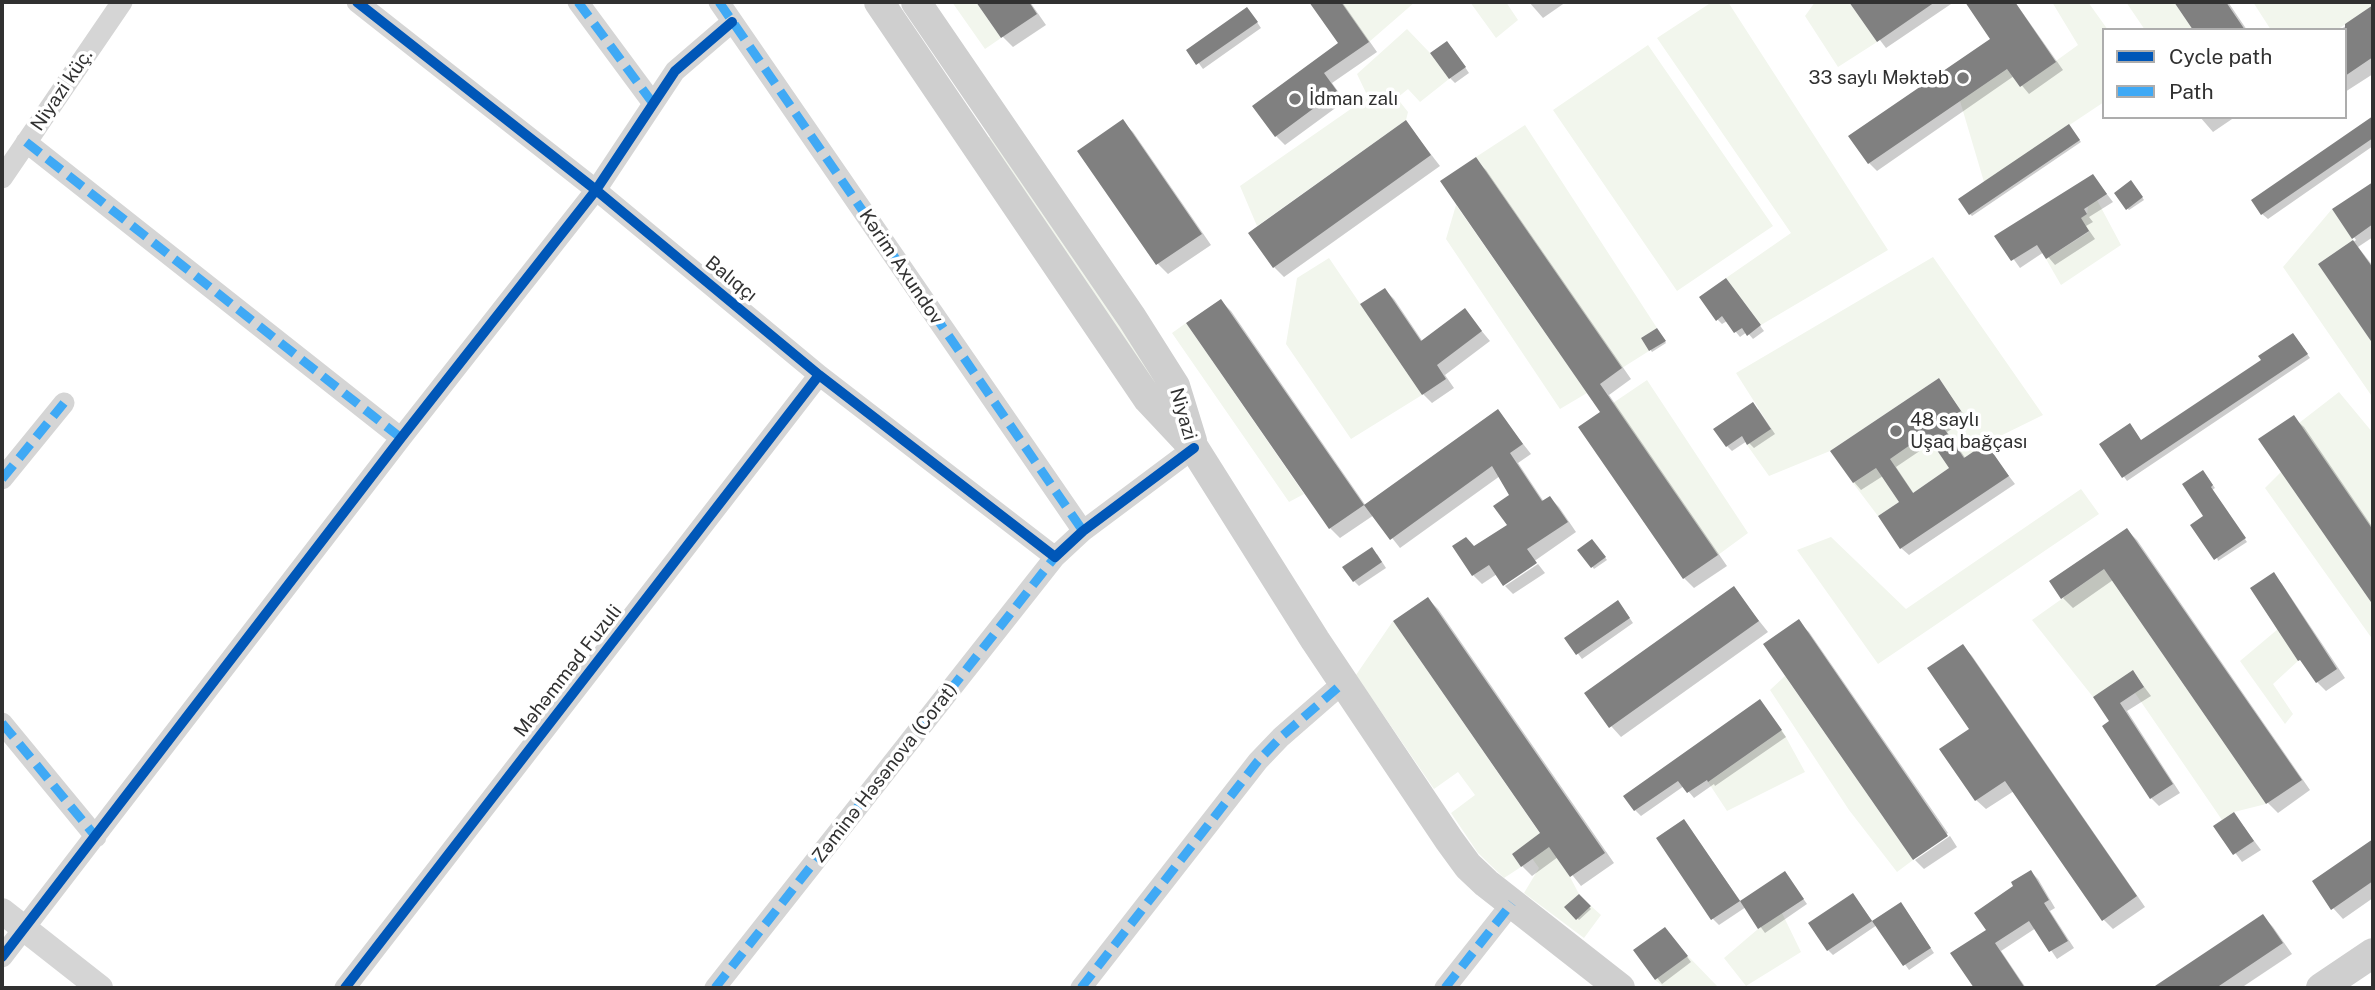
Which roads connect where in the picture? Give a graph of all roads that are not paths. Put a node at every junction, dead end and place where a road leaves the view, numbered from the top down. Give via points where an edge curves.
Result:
1 (122, 2) edge
2 (357, 2) edge
3 (578, 2) edge
4 (719, 2) edge
5 (879, 2) edge
6 (916, 2) edge
7 (732, 22) junction
8 (652, 102) junction
9 (26, 142) junction
10 (2, 178) edge
11 (596, 190) junction
12 (819, 375) junction
13 (64, 403) dead end
14 (401, 438) junction
15 (1194, 449) junction
16 (2, 479) edge
17 (1083, 531) junction
18 (1055, 557) junction
19 (1343, 683) junction
20 (2, 723) edge
21 (96, 836) junction
22 (1512, 902) junction
23 (2, 911) edge
24 (25, 928) junction
25 (2373, 953) edge
26 (2, 957) edge
27 (100, 988) edge
28 (345, 988) edge
29 (715, 988) edge
30 (1081, 988) edge
31 (1445, 988) edge
32 (1620, 988) edge
33 (2321, 988) edge

1 - 9 street, Niyazi küç.
2 - 11 street, Balıqçı
3 - 8 street
4 - 7 street, Kərim Axundov
5 - 15 main road, Niyazi via 1148,399
6 - 15 main road, Niyazi via 1175,386
7 - 8 street via 675,71
7 - 17 street, Kərim Axundov
8 - 11 street
9 - 10 street, Niyazi küç.
9 - 14 street
11 - 12 street, Balıqçı
11 - 14 street
12 - 18 street, Balıqçı
12 - 28 street, Məhəmməd Fuzuli
13 - 16 street
14 - 21 street
15 - 17 street
15 - 19 main road
17 - 18 street
18 - 29 street, Zəminə Həsənova (Corat)
19 - 22 main road via 1455,849 1486,883
19 - 30 street via 1258,761
20 - 21 street
21 - 24 street
22 - 31 street
22 - 32 main road
23 - 24 street
24 - 26 street
24 - 27 street
25 - 33 main road

